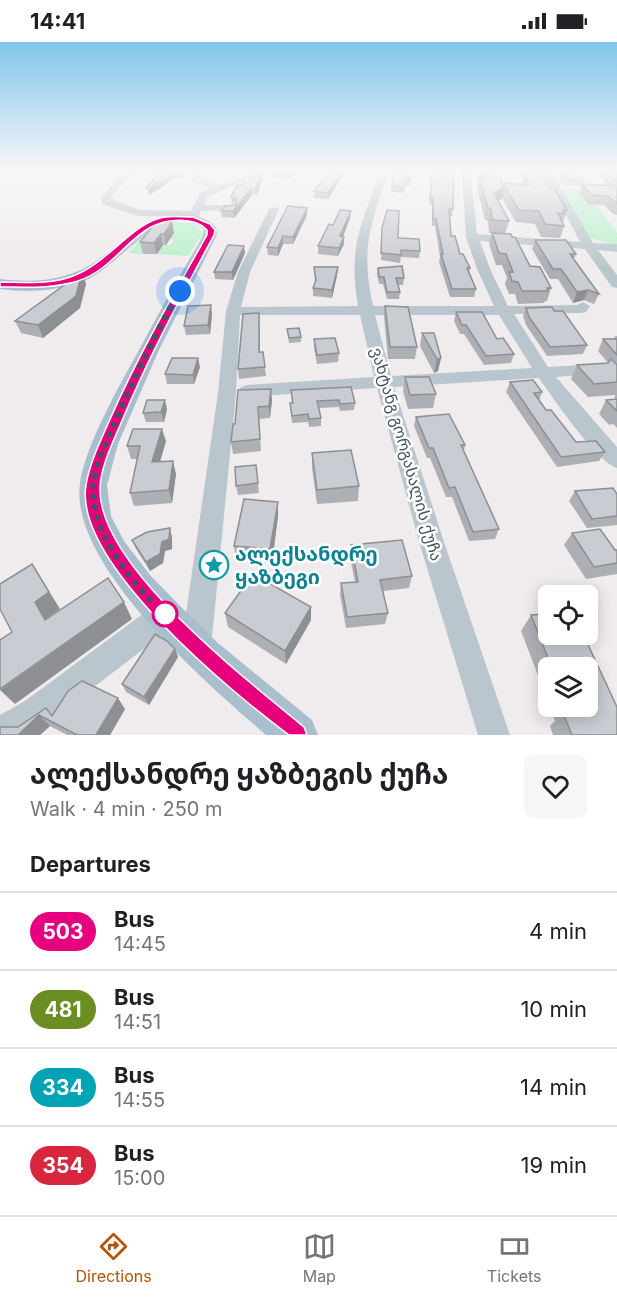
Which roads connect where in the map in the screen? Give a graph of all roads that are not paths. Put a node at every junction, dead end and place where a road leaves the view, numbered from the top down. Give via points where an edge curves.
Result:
1 (107, 202) edge
2 (200, 202) edge
3 (375, 202) edge
4 (469, 202) edge
5 (562, 202) edge
6 (231, 208) edge
7 (274, 208) dead end
8 (195, 214) junction
9 (472, 237) junction
10 (586, 245) junction
11 (617, 248) edge
12 (0, 284) edge
13 (617, 284) edge
14 (583, 306) dead end
15 (501, 309) junction
16 (367, 310) junction
17 (233, 311) junction
18 (599, 365) edge
19 (546, 374) junction
20 (385, 383) junction
21 (226, 393) junction
22 (617, 460) edge
23 (165, 615) junction
24 (196, 648) junction
25 (0, 734) edge
26 (297, 735) edge
27 (494, 735) edge

1 - 8 street via 138,213
2 - 8 street
3 - 16 street, ვახტანგ გორგასალის ქუჩა via 360,255
4 - 9 street
5 - 10 street
6 - 8 street
7 - 17 street via 244,272
8 - 12 main road via 148,226 104,264 76,278 48,284
8 - 23 main road via 211,230 210,235 139,366 104,448 93,486 102,532 138,586
9 - 10 street
9 - 15 street
10 - 11 street
10 - 13 street
14 - 15 street
15 - 16 street
15 - 19 street
16 - 17 street
16 - 20 street, ვახტანგ გორგასალის ქუჩა
17 - 21 street
18 - 19 street via 595,370
19 - 20 street
19 - 22 street
20 - 21 street
20 - 27 street, ვახტანგ გორგასალის ქუჩა via 433,550
21 - 24 street
23 - 24 main road
23 - 25 street via 36,712
24 - 26 main road

